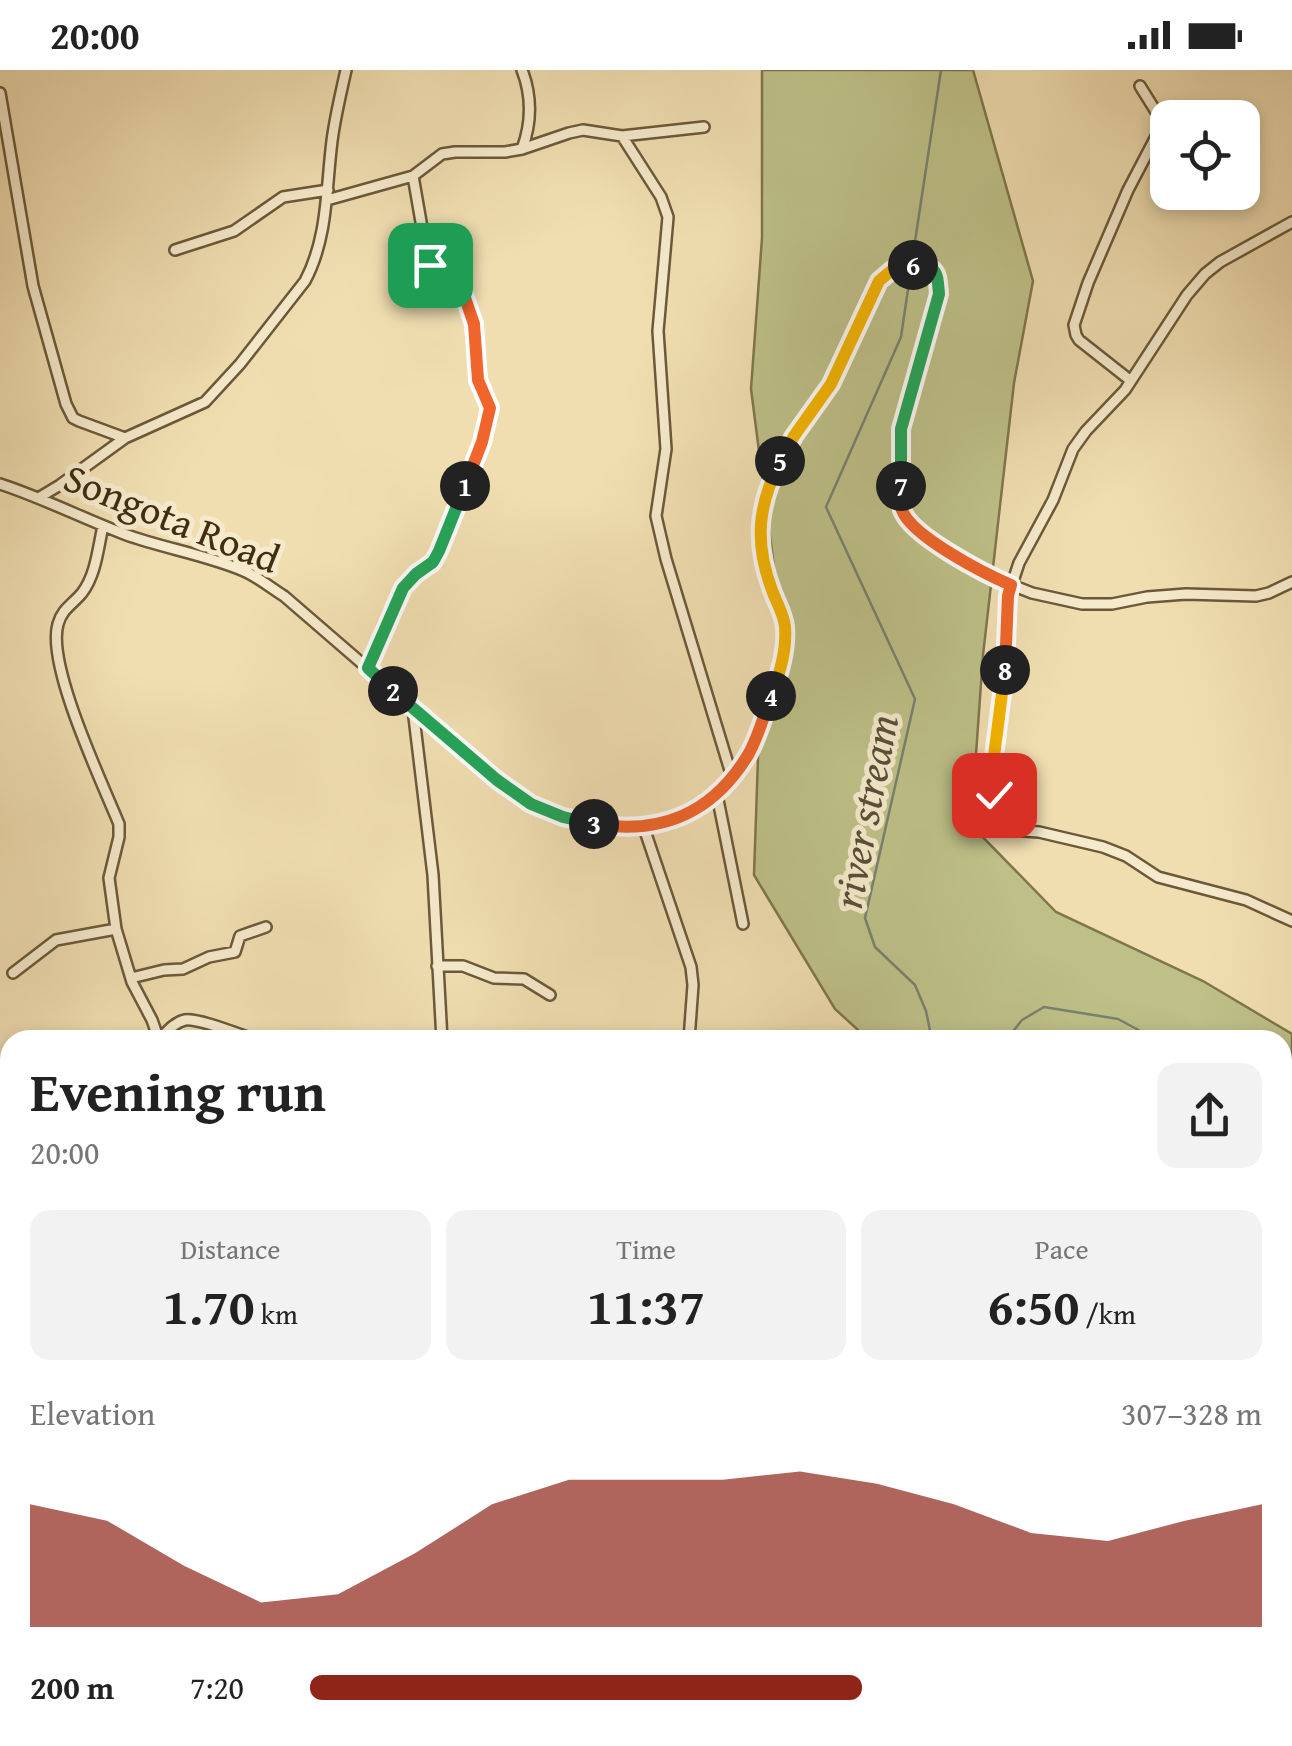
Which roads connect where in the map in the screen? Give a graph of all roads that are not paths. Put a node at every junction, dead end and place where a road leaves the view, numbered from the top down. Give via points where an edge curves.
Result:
1 (346, 70) edge
2 (522, 70) edge
3 (1140, 86) dead end
4 (0, 93) edge
5 (704, 126) dead end
6 (622, 136) junction
7 (522, 149) junction
8 (413, 176) junction
9 (328, 195) junction
10 (1292, 222) edge
11 (174, 250) dead end
12 (1131, 381) junction
13 (125, 438) junction
14 (0, 484) edge
15 (40, 496) junction
16 (103, 526) junction
17 (1292, 582) edge
18 (1011, 585) junction
19 (368, 668) junction
20 (413, 708) junction
21 (732, 776) junction
22 (717, 795) junction
23 (644, 828) junction
24 (1292, 921) edge
25 (743, 924) dead end
26 (266, 927) dead end
27 (116, 930) junction
28 (437, 966) junction
29 (13, 974) dead end
30 (131, 978) junction
31 (550, 995) dead end
32 (156, 1030) edge
33 (170, 1030) edge
34 (222, 1030) edge
35 (441, 1030) edge
36 (690, 1030) edge

1 - 9 street
2 - 7 street via 530,105
3 - 12 street via 1160,129 1074,324 1080,340
4 - 13 street via 33,286 66,404 73,418
5 - 6 street
6 - 7 street via 582,130
6 - 21 street via 668,216 658,332 666,449 656,516
7 - 8 street via 442,154
8 - 9 street
8 - 19 street via 428,262 460,289 471,312 478,380 490,412 439,551 403,588
9 - 11 street via 283,197 234,231
9 - 13 street via 312,266 216,392 192,410
10 - 12 street via 1205,274
12 - 18 street via 1073,450
13 - 15 street
14 - 15 street, Songota Road
15 - 16 street, Songota Road
16 - 19 street, Songota Road via 248,573
16 - 27 street via 88,582 60,617 56,647 85,744 119,824 109,878
17 - 18 street via 1256,596 1167,596 1097,605
18 - 21 street, Songota Road via 915,529 902,509 901,429 939,294 933,269 892,270 879,281 831,384 794,436 764,496 762,550 785,626 784,645 750,752
18 - 24 street via 993,764 994,795 1007,828 1103,847 1158,878 1246,900
19 - 20 street, Songota Road
20 - 23 street, Songota Road via 531,804 579,821
20 - 28 street
21 - 22 street, Songota Road
22 - 23 street, Songota Road
22 - 25 street
23 - 36 street via 692,966
26 - 30 street via 240,936 234,952
27 - 29 street via 56,940
27 - 30 street
28 - 31 street via 524,979
28 - 35 street
30 - 32 street
33 - 34 street via 188,1020

